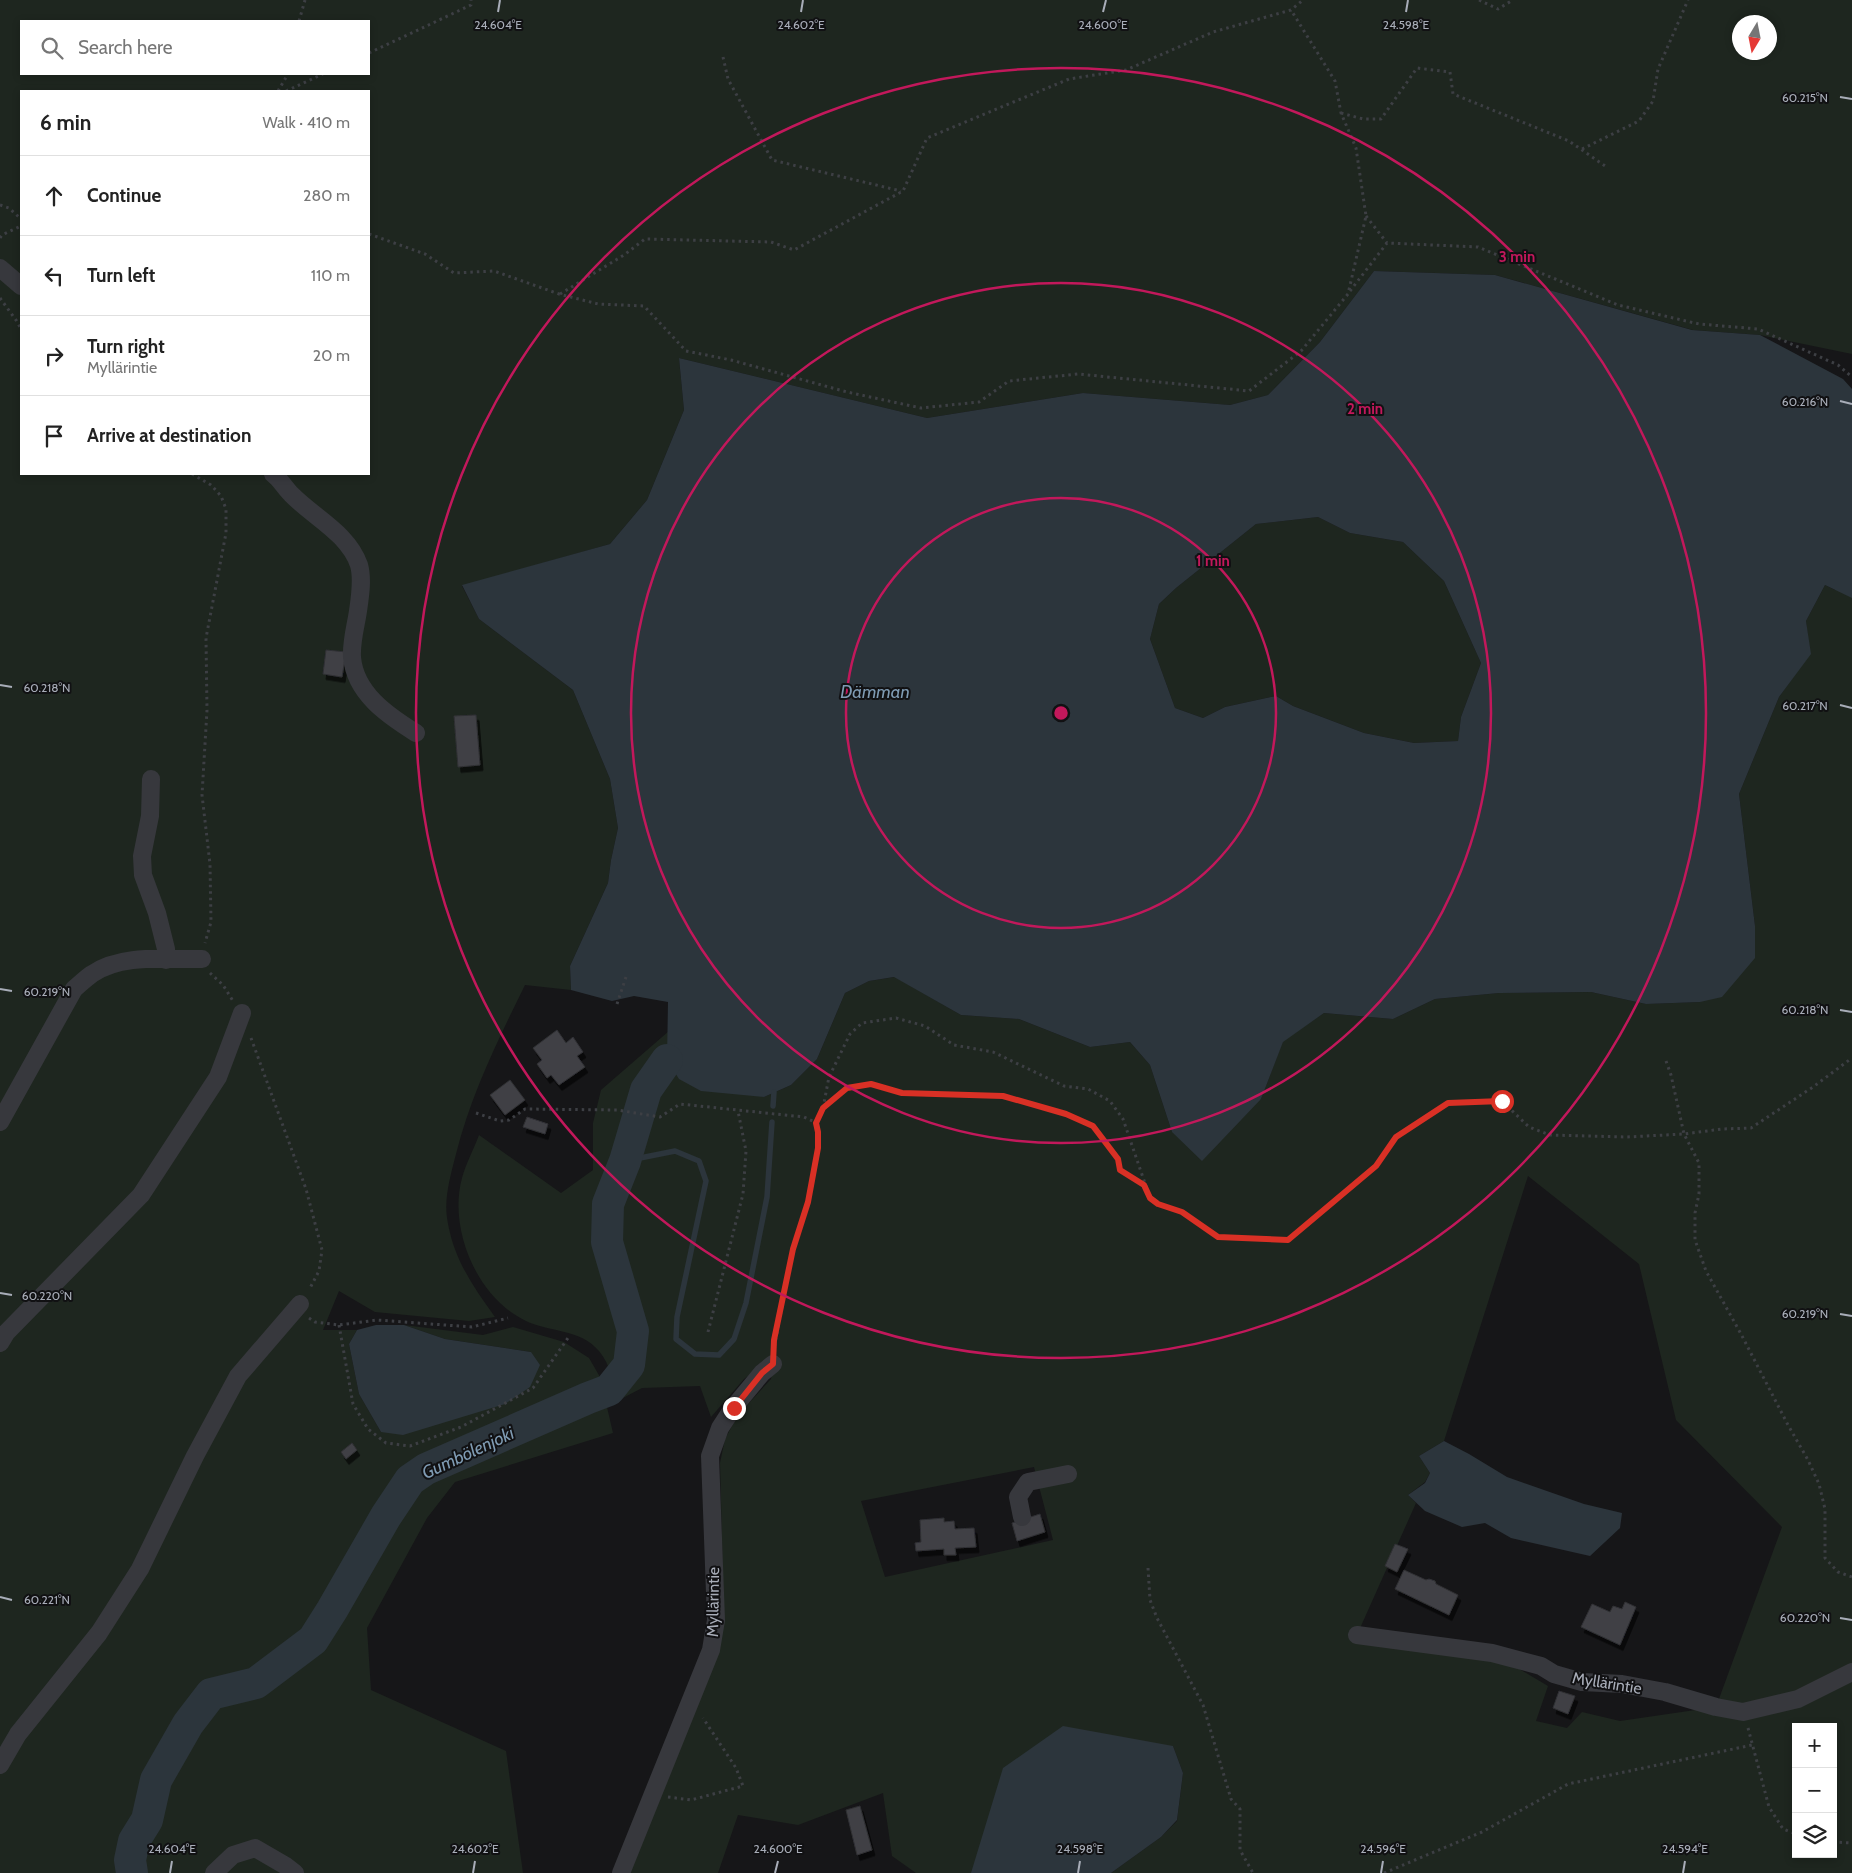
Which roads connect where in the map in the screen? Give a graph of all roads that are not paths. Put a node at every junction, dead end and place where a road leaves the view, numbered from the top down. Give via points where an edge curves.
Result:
1 (0, 268) edge
2 (20, 285) edge
3 (274, 475) edge
4 (416, 733) dead end
5 (152, 779) dead end
6 (166, 960) junction
7 (202, 960) road end
8 (242, 1013) road end
9 (0, 1122) edge
10 (300, 1304) road end
11 (0, 1343) edge
12 (773, 1364) road end
13 (1068, 1474) dead end
14 (1022, 1517) dead end
15 (1357, 1635) dead end
16 (1852, 1672) edge
17 (0, 1765) edge
18 (214, 1873) edge
19 (295, 1873) edge
20 (621, 1873) edge

1 - 2 street
3 - 4 street via 347,545 359,566 361,586 352,655 355,675 364,690 392,718
5 - 6 street via 142,875 158,913
6 - 7 street
6 - 9 street via 117,962 92,973 74,989
8 - 11 street via 218,1077 141,1195 6,1333
10 - 17 street via 238,1376 140,1569 99,1633 18,1734
12 - 20 street, Myllärintie via 762,1373 720,1428 710,1456 716,1620 711,1650
13 - 14 street via 1028,1482 1018,1496
15 - 16 street, Myllärintie via 1492,1652 1582,1682 1622,1684 1665,1692 1743,1712 1798,1699
18 - 19 street via 233,1855 255,1848

